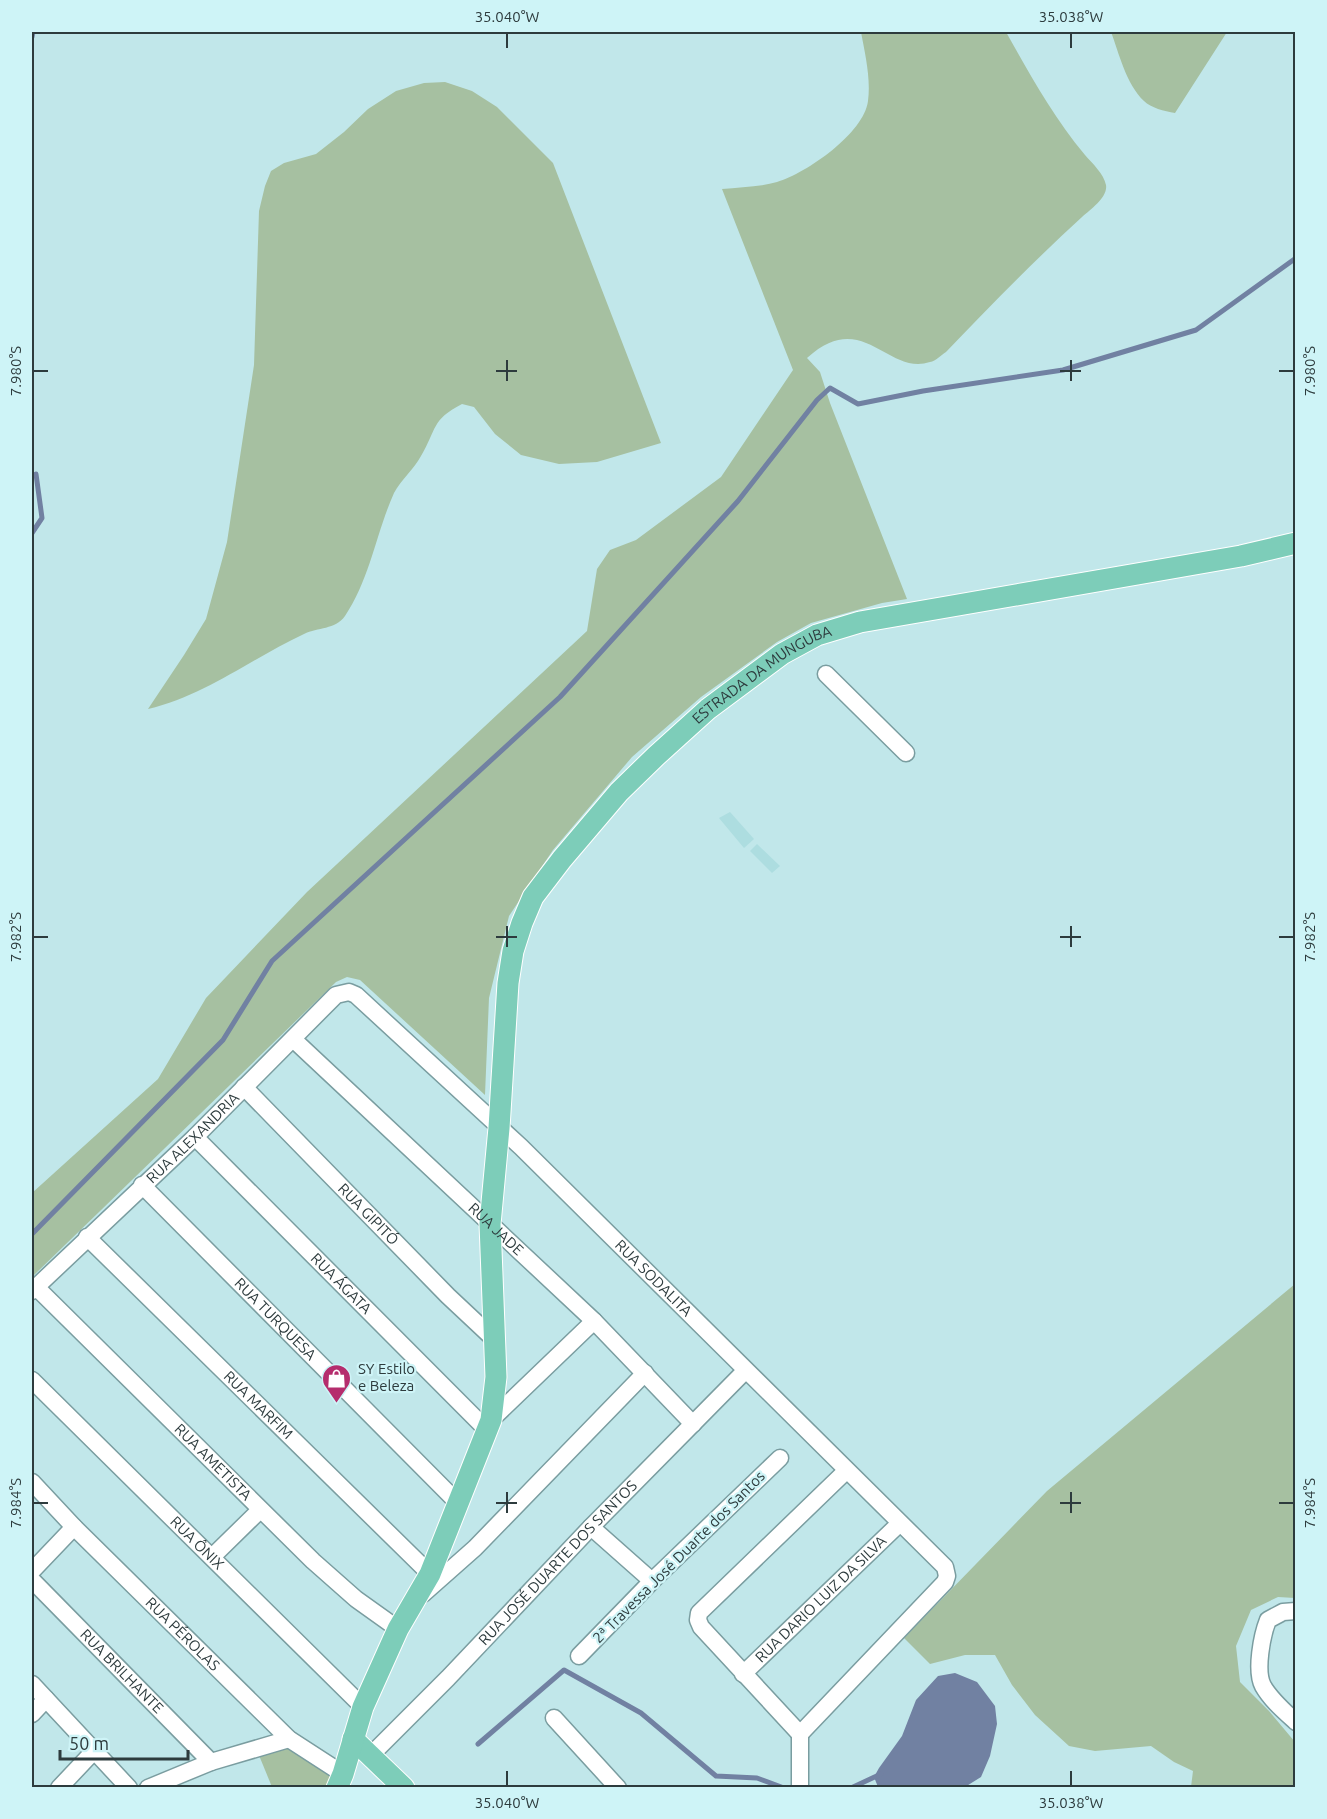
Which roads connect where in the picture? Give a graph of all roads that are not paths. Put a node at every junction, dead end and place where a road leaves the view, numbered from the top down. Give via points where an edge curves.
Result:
1 (1296, 543) edge
2 (826, 674) dead end
3 (906, 753) dead end
4 (356, 995) joint
5 (293, 1039) junction
6 (244, 1087) junction
7 (499, 1128) junction
8 (195, 1137) junction
9 (142, 1185) junction
10 (490, 1224) junction
11 (87, 1237) junction
12 (34, 1289) edge
13 (594, 1321) junction
14 (496, 1341) junction
15 (745, 1371) junction
16 (645, 1373) junction
17 (32, 1380) edge
18 (693, 1424) junction
19 (489, 1425) junction
20 (780, 1458) dead end
21 (846, 1471) junction
22 (32, 1482) edge
23 (459, 1504) junction
24 (260, 1510) junction
25 (899, 1524) junction
26 (74, 1527) junction
27 (591, 1527) junction
28 (212, 1557) junction
29 (32, 1571) edge
30 (430, 1574) junction
31 (32, 1580) edge
32 (652, 1581) junction
33 (413, 1603) junction
34 (1296, 1611) edge
35 (398, 1629) junction
36 (579, 1656) dead end
37 (743, 1674) junction
38 (32, 1684) edge
39 (46, 1699) junction
40 (363, 1707) junction
41 (32, 1714) edge
42 (554, 1718) dead end
43 (1296, 1722) edge
44 (800, 1734) junction
45 (289, 1739) junction
46 (353, 1739) junction
47 (94, 1750) junction
48 (371, 1755) junction
49 (211, 1762) junction
50 (340, 1781) edge
51 (59, 1788) edge
52 (129, 1788) edge
53 (148, 1788) edge
54 (404, 1788) edge
55 (618, 1788) edge
56 (800, 1788) edge

1 - 7 main road, ESTRADA DA MUNGUBA via 860,622 818,635 773,661 708,709 656,756 612,800 533,897 513,951 508,983
2 - 3 street
4 - 5 street, RUA ALEXANDRIA via 336,995
4 - 7 street, RUA SODALITA
5 - 6 street, RUA ALEXANDRIA
5 - 10 street, RUA JADE
6 - 8 street, RUA ALEXANDRIA
6 - 14 street, RUA GIPITÓ
7 - 10 main road, ESTRADA DA MUNGUBA
7 - 15 street, RUA SODALITA
8 - 9 street, RUA ALEXANDRIA
8 - 19 street, RUA ÁGATA
9 - 11 street, RUA ALEXANDRIA
9 - 23 street, RUA TURQUESA
10 - 13 street, RUA JADE
10 - 14 main road, ESTRADA DA MUNGUBA
11 - 12 street, RUA ALEXANDRIA
11 - 30 street, RUA MARFIM
12 - 24 street, RUA AMETISTA
13 - 16 street, RUA JADE
13 - 19 street
14 - 19 main road, ESTRADA DA MUNGUBA
15 - 18 street, RUA JOSÉ DUARTE DOS SANTOS
15 - 21 street, RUA SODALITA
16 - 18 street, RUA JADE
16 - 33 street via 475,1548
17 - 28 street, RUA ÔNIX
18 - 27 street, RUA JOSÉ DUARTE DOS SANTOS
19 - 23 main road, ESTRADA DA MUNGUBA
20 - 32 street, 2ª Travessa José Duarte dos Santos
21 - 25 street, RUA SODALITA
21 - 37 street via 699,1613 701,1628
22 - 26 street, RUA PÉROLAS
23 - 30 main road, ESTRADA DA MUNGUBA
24 - 28 street
24 - 35 street, RUA AMETISTA via 356,1599
25 - 37 street, RUA DARIO LUIZ DA SILVA
25 - 44 street, RUA SODALITA via 945,1567 945,1582
26 - 29 street
26 - 45 street, RUA PÉROLAS
27 - 32 street
27 - 48 street, RUA JOSÉ DUARTE DOS SANTOS
28 - 40 street, RUA ÔNIX
30 - 33 main road, ESTRADA DA MUNGUBA
31 - 49 street, RUA BRILHANTE
32 - 36 street, 2ª Travessa José Duarte dos Santos
33 - 35 main road, ESTRADA DA MUNGUBA
34 - 43 street via 1283,1612 1268,1620 1260,1657 1261,1684
35 - 40 main road, ESTRADA DA MUNGUBA
37 - 44 street
38 - 39 street
39 - 41 street
39 - 47 street
40 - 46 main road, ESTRADA DA MUNGUBA
42 - 55 street
44 - 56 street
45 - 49 street
45 - 50 street, RUA PÉROLAS
46 - 48 main road
46 - 50 main road, ESTRADA DA MUNGUBA
47 - 51 street
47 - 52 street
48 - 54 main road
49 - 53 street

